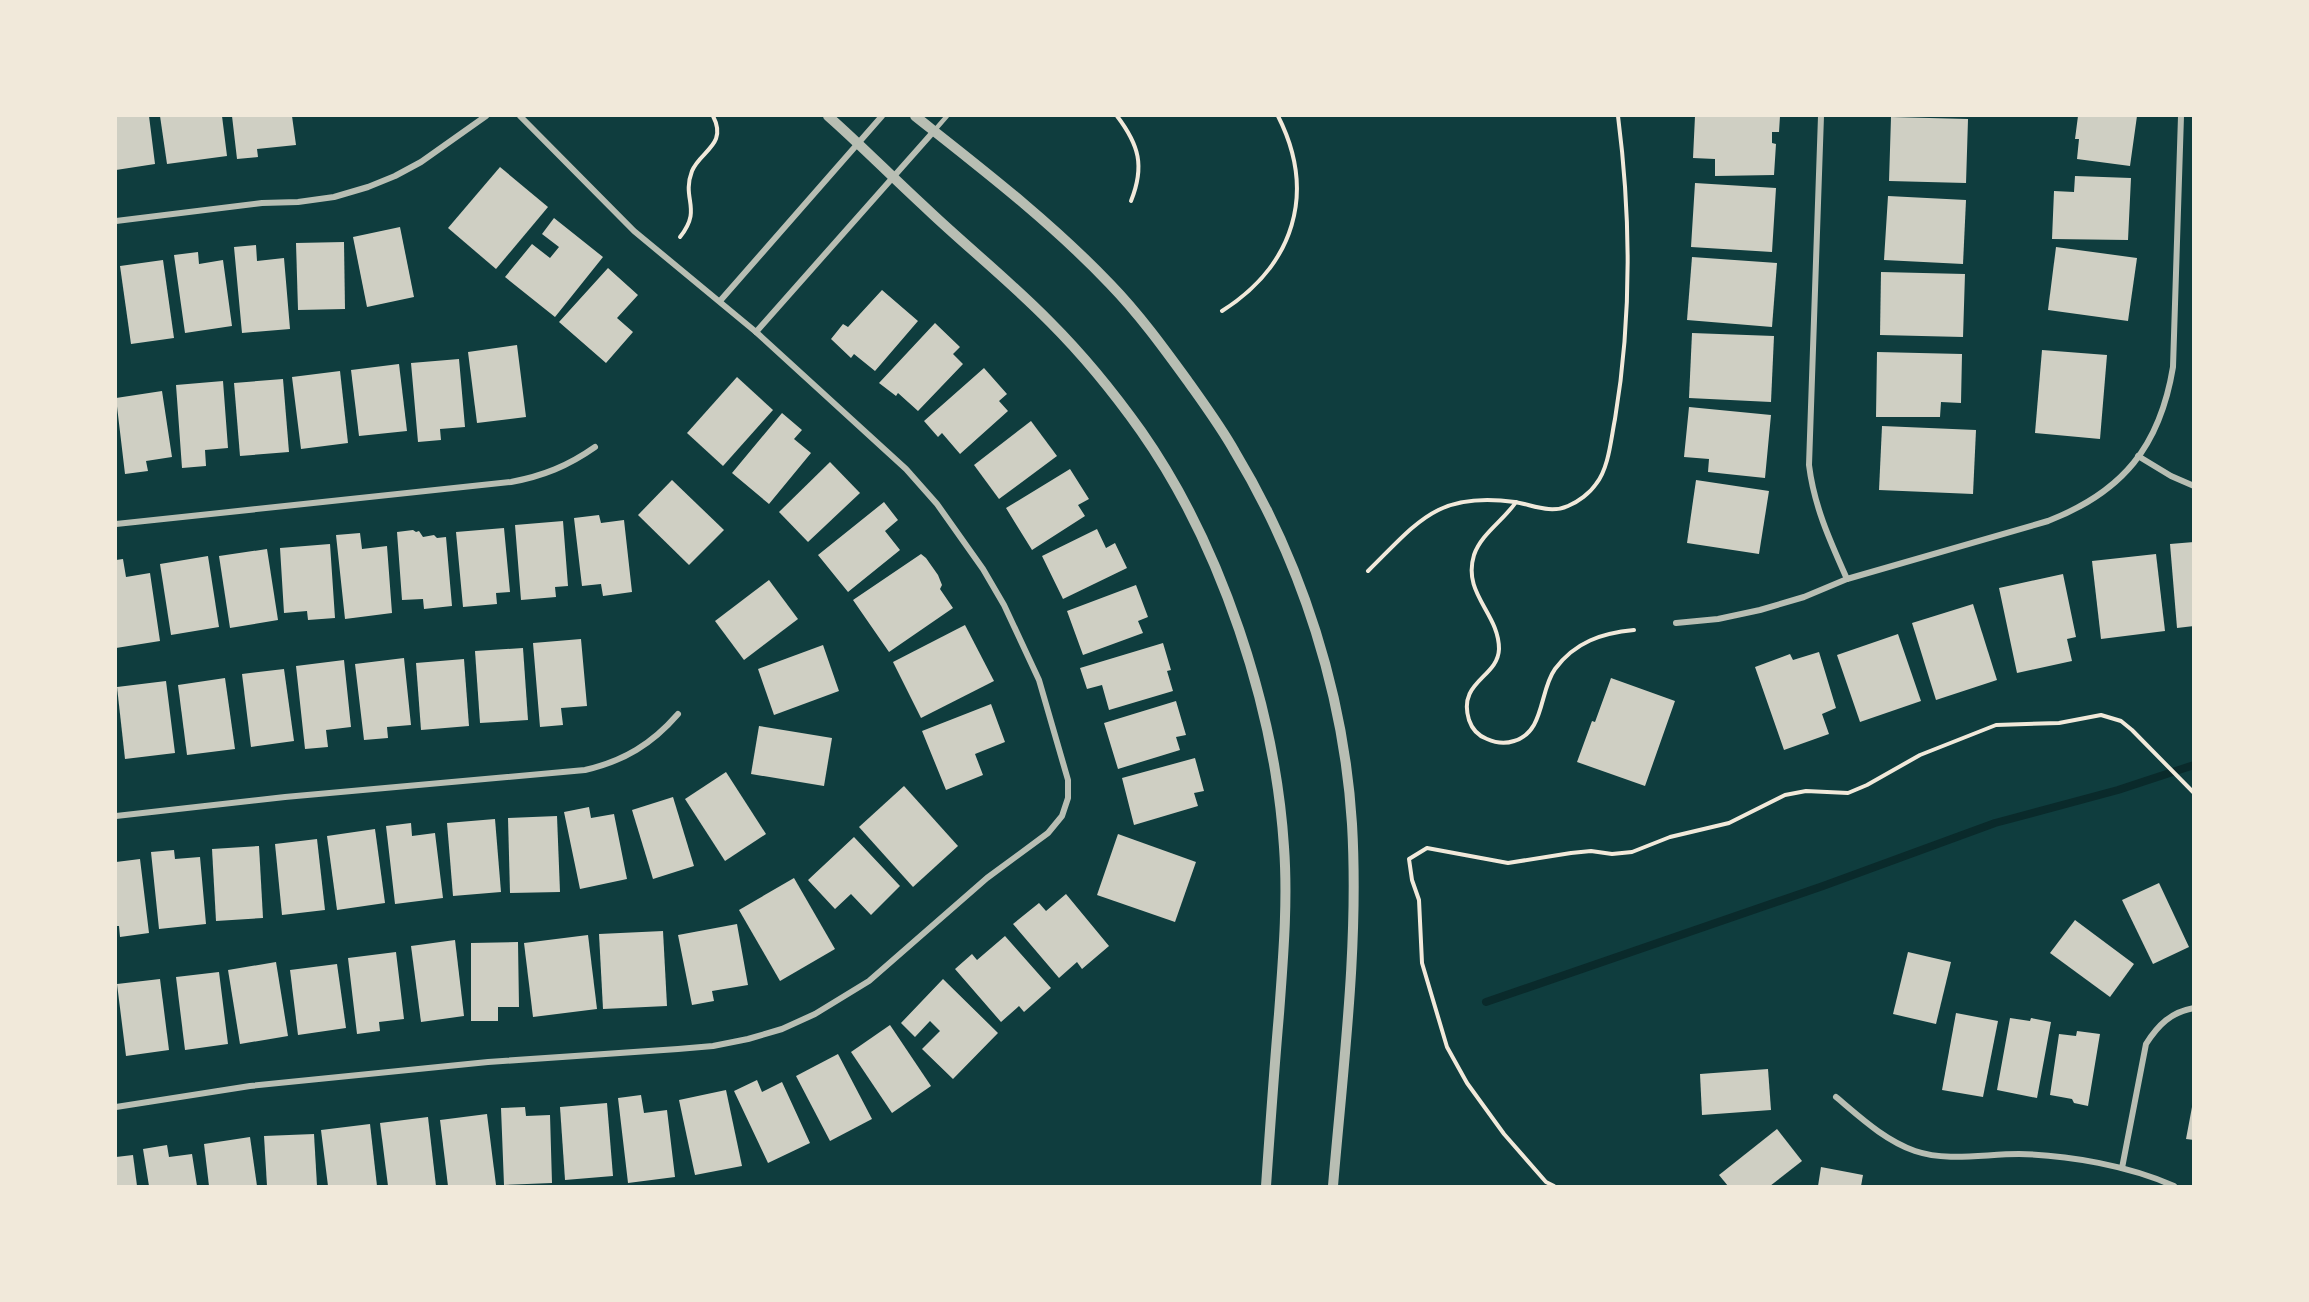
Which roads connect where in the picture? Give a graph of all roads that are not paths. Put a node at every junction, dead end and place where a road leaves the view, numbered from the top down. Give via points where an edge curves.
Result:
1 (486, 116) edge
2 (520, 116) edge
3 (828, 116) edge
4 (882, 116) edge
5 (915, 116) edge
6 (947, 116) edge
7 (1821, 116) edge
8 (2181, 116) edge
9 (934, 131) junction
10 (858, 143) junction
11 (893, 177) junction
12 (116, 221) edge
13 (720, 301) junction
14 (756, 332) junction
15 (594, 447) dead end
16 (2138, 456) junction
17 (2193, 486) edge
18 (116, 524) edge
19 (1847, 579) junction
20 (1676, 623) dead end
21 (678, 714) dead end
22 (116, 816) edge
23 (2193, 1008) edge
24 (1836, 1097) dead end
25 (116, 1107) edge
26 (2122, 1168) junction
27 (1266, 1186) edge
28 (1334, 1186) edge
29 (2175, 1186) edge

1 - 12 street via 395,176 334,197
2 - 13 street via 634,231
3 - 10 street
4 - 10 street
5 - 9 street
6 - 9 lane
7 - 19 street via 1809,465 1818,514
8 - 16 street via 2173,367 2160,420
9 - 11 street
9 - 28 street via 1083,257 1148,327 1235,451 1301,591 1320,645 1333,703 1352,822 1352,942
10 - 11 street
10 - 13 street
11 - 14 street
11 - 27 street via 1049,321 1113,395 1142,432 1186,507 1228,600 1260,702 1279,792 1284,848 1284,952
13 - 14 street
14 - 25 street via 906,469 937,504 1004,605 1039,680 1068,780 1062,816 1048,833 987,878 868,981 815,1014 748,1039 690,1048 488,1062 250,1086
15 - 18 street via 547,474 512,482
16 - 17 street
16 - 19 street via 2113,485 2071,512
19 - 20 street via 1760,610
21 - 22 street via 644,747 585,770
23 - 26 street via 2166,1019 2146,1044
24 - 26 street via 1898,1144 1933,1155 2020,1154
26 - 29 street

